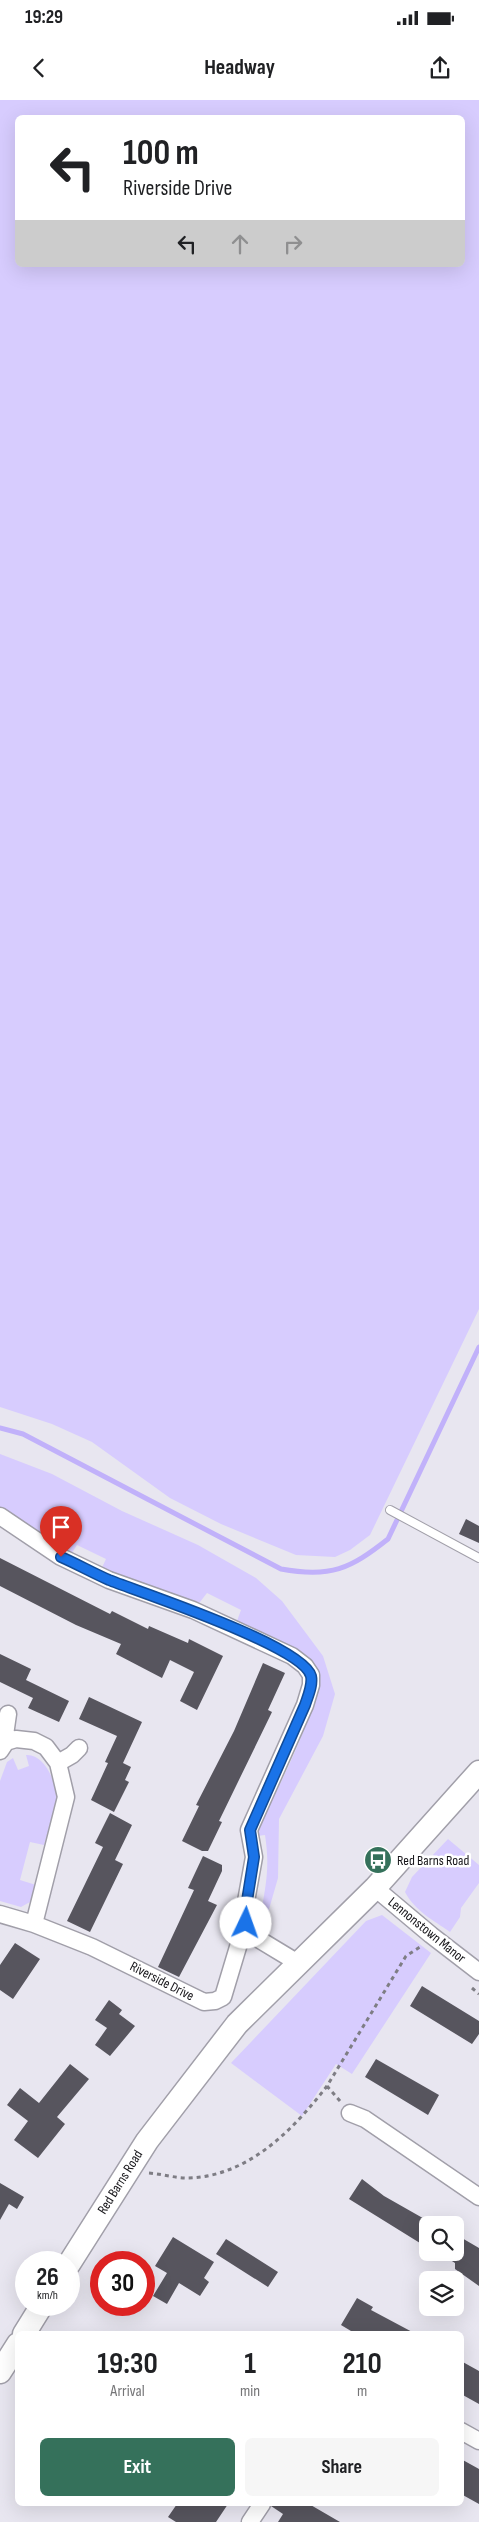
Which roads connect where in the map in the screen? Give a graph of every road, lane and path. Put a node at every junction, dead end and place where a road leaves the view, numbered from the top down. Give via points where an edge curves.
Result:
1 (390, 1510) dead end
2 (0, 1516) edge
3 (479, 1558) edge
4 (8, 1714) dead end
5 (3, 1747) edge
6 (79, 1748) dead end
7 (58, 1763) junction
8 (479, 1772) edge
9 (375, 1888) junction
10 (0, 1914) edge
11 (34, 1924) junction
12 (250, 1934) junction
13 (419, 1940) dead end
14 (298, 1963) junction
15 (479, 1972) edge
16 (471, 1987) dead end
17 (479, 1994) edge
18 (327, 2086) junction
19 (350, 2113) joint
20 (126, 2173) junction
21 (479, 2198) edge
22 (77, 2251) edge
23 (35, 2316) edge
24 (26, 2331) edge
25 (15, 2349) edge
26 (0, 2372) edge
27 (464, 2432) edge
28 (479, 2441) edge
29 (261, 2506) edge
30 (250, 2522) edge

1 - 3 lane
2 - 12 street via 61,1557 109,1580 193,1610 277,1648 305,1666 311,1675 305,1705 250,1830 254,1857 246,1923
4 - 5 street
5 - 7 street via 16,1739 34,1741 46,1747
6 - 7 street
7 - 11 street via 66,1796
8 - 9 street, Red Barns Road
9 - 14 street, Red Barns Road
9 - 15 street, Lennonstown Manor
10 - 11 street, Riverside Drive
11 - 12 street, Riverside Drive via 92,1947 204,2002 223,1997 240,1937
12 - 14 street
13 - 18 path via 426,1946 406,1956
14 - 20 street, Red Barns Road via 237,2024
16 - 17 path
18 - 19 path
18 - 20 path via 286,2133 242,2164 211,2175 187,2178 145,2172
19 - 21 street via 381,2130
20 - 22 street, Red Barns Road
23 - 24 street
25 - 26 street
27 - 28 street
29 - 30 street

